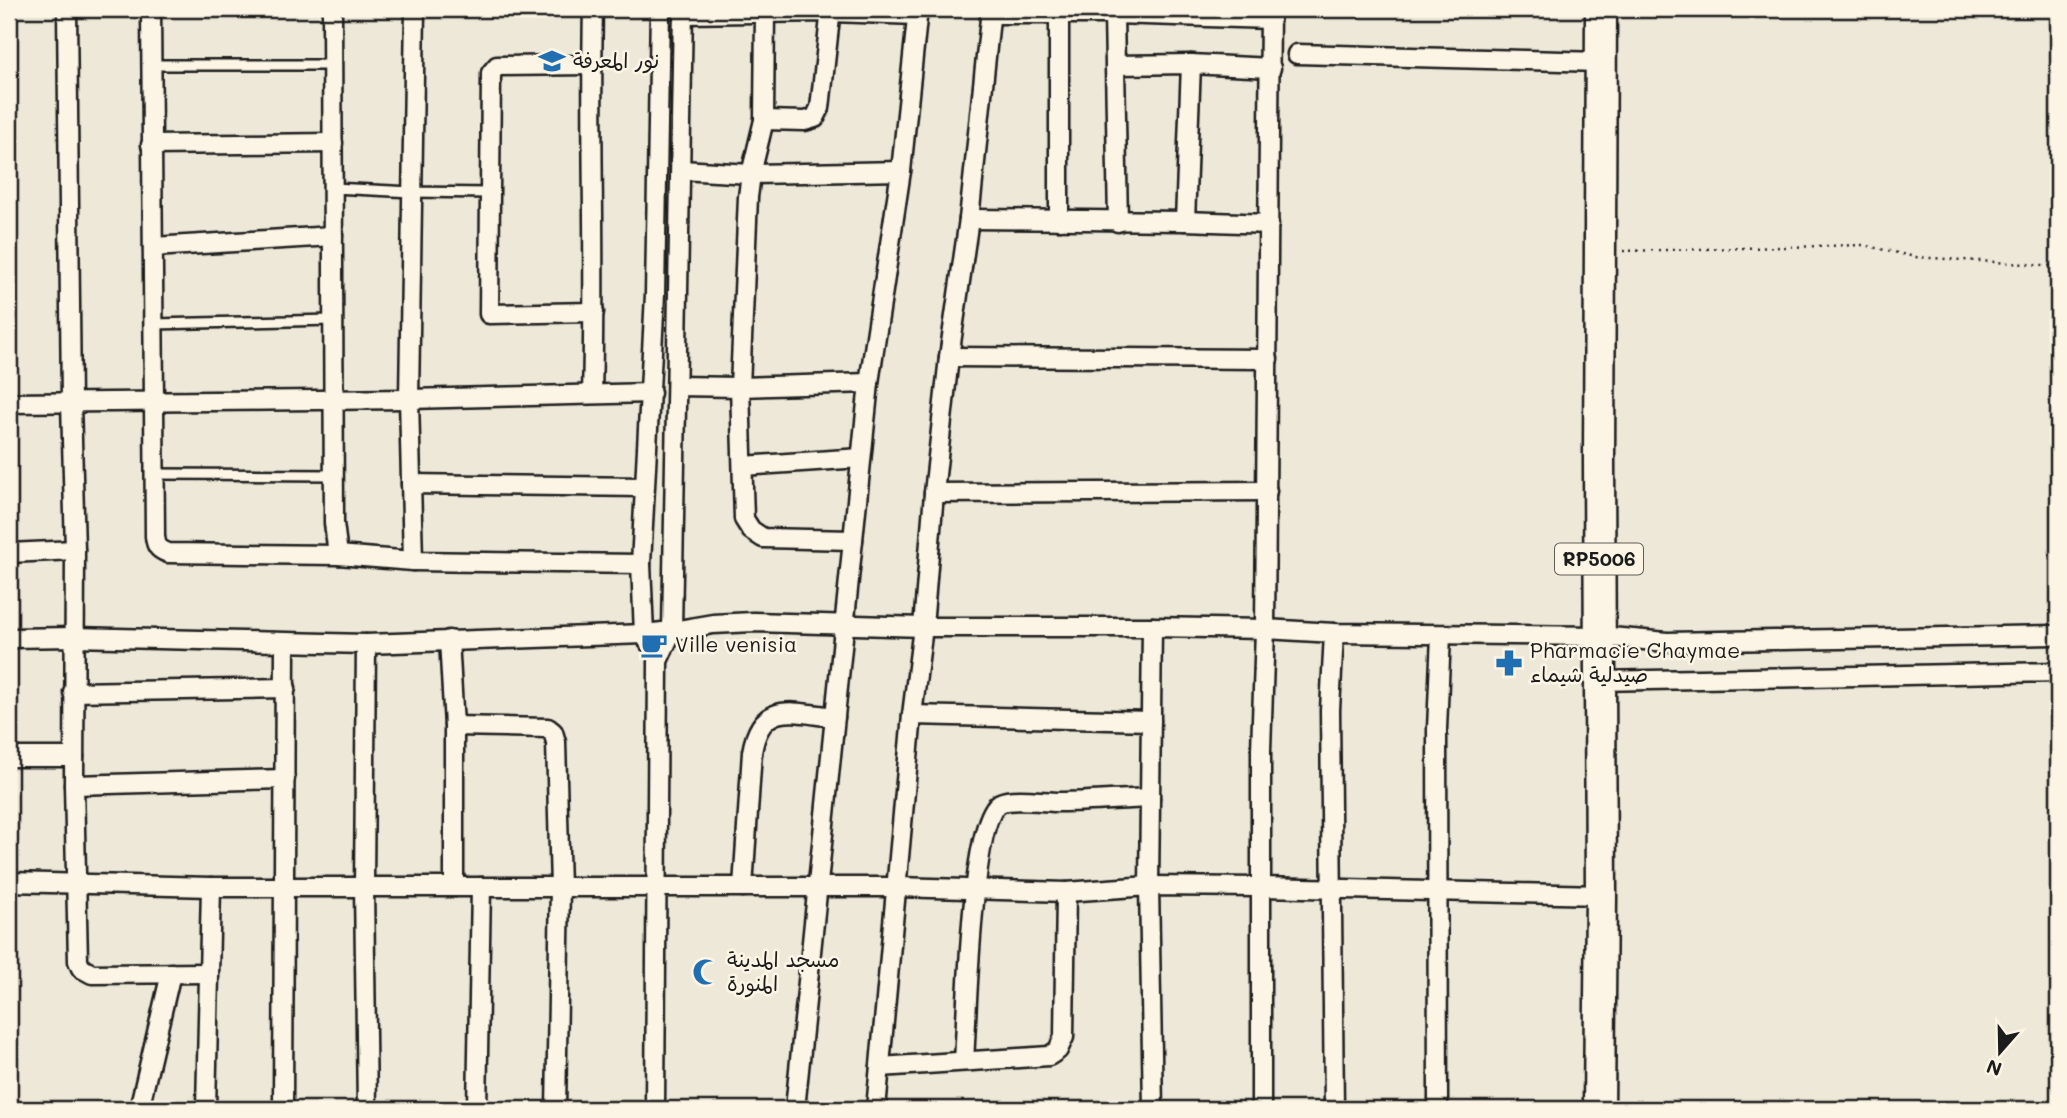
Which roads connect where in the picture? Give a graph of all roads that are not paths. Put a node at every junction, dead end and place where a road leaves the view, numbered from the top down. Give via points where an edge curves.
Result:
1 (67, 9) edge
2 (152, 9) edge
3 (332, 9) edge
4 (415, 9) edge
5 (593, 9) edge
6 (660, 9) edge
7 (1601, 9) edge
8 (831, 10) edge
9 (683, 11) edge
10 (765, 11) edge
11 (991, 11) edge
12 (917, 12) edge
13 (1059, 14) junction
14 (1114, 14) junction
15 (1270, 14) edge
16 (1297, 54) dead end
17 (1601, 62) junction
18 (1191, 64) junction
19 (151, 65) junction
20 (332, 65) junction
21 (592, 65) junction
22 (1116, 65) junction
23 (1271, 68) junction
24 (764, 120) junction
25 (333, 143) junction
26 (151, 145) junction
27 (681, 170) junction
28 (901, 171) junction
29 (751, 174) junction
30 (333, 188) junction
31 (412, 192) junction
32 (490, 193) junction
33 (969, 219) junction
34 (1059, 220) junction
35 (1185, 221) junction
36 (1118, 222) junction
37 (1269, 224) junction
38 (333, 236) junction
39 (153, 247) junction
40 (594, 313) junction
41 (334, 320) junction
42 (153, 324) junction
43 (948, 357) junction
44 (1268, 359) junction
45 (869, 383) junction
46 (677, 386) junction
47 (740, 387) junction
48 (592, 393) junction
49 (651, 393) junction
50 (334, 399) junction
51 (409, 399) junction
52 (153, 401) junction
53 (9, 403) edge
54 (71, 403) junction
55 (862, 458) junction
56 (743, 466) junction
57 (154, 474) junction
58 (334, 475) junction
59 (411, 484) junction
60 (644, 487) junction
61 (1267, 491) junction
62 (934, 493) junction
63 (853, 540) junction
64 (75, 550) junction
65 (9, 553) edge
66 (338, 555) junction
67 (413, 561) junction
68 (641, 564) junction
69 (844, 625) junction
70 (923, 627) junction
71 (1152, 627) junction
72 (1265, 629) junction
73 (671, 631) junction
74 (1334, 633) junction
75 (645, 634) junction
76 (1441, 635) junction
77 (2058, 635) edge
78 (1599, 636) junction
79 (74, 637) junction
80 (9, 638) edge
81 (449, 640) junction
82 (285, 643) junction
83 (366, 645) junction
84 (658, 661) junction
85 (2058, 672) edge
86 (1599, 681) junction
87 (286, 688) junction
88 (74, 692) junction
89 (912, 715) junction
90 (835, 717) junction
91 (1151, 721) junction
92 (454, 726) junction
93 (9, 757) edge
94 (74, 758) junction
95 (285, 779) junction
96 (74, 785) junction
97 (1150, 798) junction
98 (9, 882) edge
99 (76, 883) junction
100 (1149, 886) junction
101 (211, 887) junction
102 (284, 887) junction
103 (364, 887) junction
104 (454, 887) junction
105 (481, 887) junction
106 (560, 887) junction
107 (655, 887) junction
108 (743, 887) junction
109 (818, 887) junction
110 (897, 887) junction
111 (1260, 887) junction
112 (974, 890) junction
113 (1330, 890) junction
114 (1437, 891) junction
115 (1066, 892) junction
116 (1601, 895) junction
117 (171, 973) junction
118 (208, 974) junction
119 (964, 1061) junction
120 (880, 1068) junction
121 (139, 1109) edge
122 (206, 1109) edge
123 (283, 1109) edge
124 (367, 1109) edge
125 (477, 1109) edge
126 (556, 1109) edge
127 (654, 1109) edge
128 (795, 1109) edge
129 (877, 1109) edge
130 (1153, 1109) edge
131 (1261, 1109) edge
132 (1334, 1109) edge
133 (1438, 1109) edge
134 (1599, 1109) edge

1 - 54 street
2 - 19 street
3 - 20 street
4 - 31 street
5 - 21 street
6 - 49 street
7 - 17 main road, RP5006
8 - 10 street
8 - 12 street
8 - 24 street via 815,118
9 - 10 street
9 - 27 street
10 - 24 street
11 - 13 street
11 - 33 street
12 - 28 street
13 - 14 street
13 - 34 street
14 - 15 street
14 - 22 street
15 - 23 street
16 - 17 street
17 - 78 main road, RP5006
18 - 22 street
18 - 23 street
18 - 35 street
19 - 20 lane
19 - 26 street
20 - 25 street
21 - 32 street via 492,69
21 - 40 street
22 - 36 street
23 - 37 street
24 - 29 street
25 - 26 street
25 - 30 street
26 - 39 street
27 - 29 street
27 - 46 street
28 - 29 street
28 - 45 street
29 - 47 street
30 - 31 lane
30 - 38 street
31 - 32 lane
31 - 51 street
32 - 40 street via 489,314
33 - 34 street
33 - 43 street
34 - 36 street
35 - 36 street
35 - 37 street
37 - 44 street
38 - 39 street
38 - 41 street
39 - 42 street
40 - 48 street
41 - 42 lane
41 - 50 street
42 - 52 street
43 - 44 street
43 - 62 street
44 - 61 street
45 - 47 street
45 - 55 street
46 - 47 street
46 - 73 street
47 - 56 street
48 - 49 street
48 - 51 street
49 - 60 street
50 - 51 street
50 - 52 street
50 - 58 street
51 - 59 street
52 - 54 street
52 - 57 street
53 - 54 street
54 - 64 street
55 - 56 street
55 - 63 street
56 - 63 street via 744,519 755,533 763,538
57 - 58 lane
57 - 66 street via 158,549 168,553
58 - 66 street
59 - 60 street
59 - 67 street
60 - 68 street
61 - 62 street
61 - 72 street
62 - 70 street
63 - 69 street
64 - 65 street
64 - 79 street
66 - 67 street
67 - 68 street
68 - 75 street
69 - 70 street
69 - 73 street via 733,622
69 - 90 street
70 - 71 street
70 - 89 street
71 - 72 street
71 - 91 street
72 - 74 street
72 - 111 street
73 - 75 street
73 - 84 street
74 - 76 street
74 - 113 street
75 - 81 street
75 - 84 street
76 - 78 street
76 - 114 street
77 - 78 street via 1667,642
78 - 86 main road, RP5006
79 - 80 street
79 - 82 street
79 - 88 street
81 - 83 street
81 - 92 street
82 - 83 street
82 - 87 street
83 - 103 street
84 - 107 street
85 - 86 street
86 - 116 main road, RP5006
87 - 88 street
87 - 95 street
88 - 94 street
89 - 91 street
89 - 110 street
90 - 108 street via 781,712 761,724 752,752
90 - 109 street
91 - 97 street
92 - 104 street
92 - 106 street via 548,728 553,732
93 - 94 street
94 - 96 street
95 - 96 street
95 - 102 street
96 - 99 street
97 - 100 street
97 - 112 street via 1003,802 991,814
98 - 99 street
99 - 101 street
99 - 117 street via 81,968 92,974
100 - 111 street
100 - 115 street
100 - 130 street
101 - 102 street
101 - 118 street
102 - 103 street
102 - 123 street
103 - 104 street
103 - 124 street
104 - 105 street
105 - 106 street
105 - 125 street
106 - 107 street
106 - 126 street
107 - 108 street
107 - 127 street
108 - 109 street
109 - 110 street
109 - 128 street
110 - 112 street
110 - 120 street
111 - 113 street
111 - 131 street
112 - 115 street
112 - 119 street
113 - 114 street
113 - 132 street
114 - 116 street
114 - 133 street
115 - 119 street via 1062,1045 1049,1056
116 - 134 main road, RP5006
117 - 118 street
117 - 121 street
118 - 122 street
119 - 120 street
120 - 129 street

